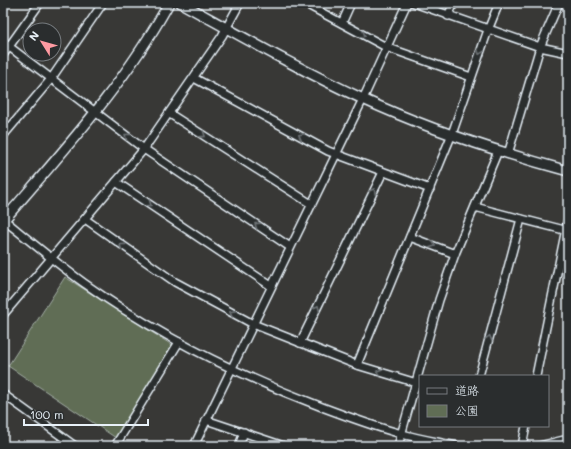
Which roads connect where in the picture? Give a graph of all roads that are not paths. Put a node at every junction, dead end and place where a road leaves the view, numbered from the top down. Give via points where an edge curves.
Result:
1 (40, 3) edge
2 (103, 3) edge
3 (169, 3) edge
4 (181, 3) edge
5 (240, 3) edge
6 (304, 3) edge
7 (351, 3) edge
8 (407, 3) edge
9 (414, 3) edge
10 (454, 3) edge
11 (499, 3) edge
12 (559, 3) edge
13 (448, 16) junction
14 (342, 23) junction
15 (227, 29) junction
16 (488, 30) junction
17 (3, 42) edge
18 (10, 47) junction
19 (386, 47) junction
20 (540, 47) junction
21 (568, 53) edge
22 (3, 55) edge
23 (471, 77) junction
24 (194, 78) junction
25 (51, 79) junction
26 (363, 99) junction
27 (96, 113) junction
28 (170, 114) junction
29 (452, 134) junction
30 (3, 136) edge
31 (144, 149) junction
32 (498, 150) junction
33 (336, 154) junction
34 (508, 154) junction
35 (568, 171) edge
36 (383, 172) junction
37 (116, 182) junction
38 (430, 189) junction
39 (311, 204) junction
40 (475, 207) junction
41 (85, 219) junction
42 (521, 219) junction
43 (568, 219) edge
44 (3, 220) edge
45 (566, 230) edge
46 (410, 237) junction
47 (290, 247) junction
48 (456, 254) junction
49 (51, 259) junction
50 (271, 286) junction
51 (3, 315) edge
52 (253, 324) junction
53 (179, 342) junction
54 (300, 343) junction
55 (357, 365) junction
56 (230, 369) junction
57 (420, 375) edge
58 (479, 375) edge
59 (536, 375) edge
60 (418, 383) edge
61 (3, 394) edge
62 (206, 420) junction
63 (526, 427) edge
64 (244, 432) junction
65 (402, 434) junction
66 (568, 439) edge
67 (262, 442) edge
68 (75, 446) edge
69 (115, 446) edge
70 (194, 446) edge
71 (239, 446) edge
72 (282, 446) edge
73 (398, 446) edge
74 (456, 446) edge
75 (522, 446) edge
76 (539, 446) edge

1 - 18 street
2 - 25 street
3 - 27 street via 143,46
4 - 15 street
5 - 15 street
6 - 14 street
7 - 14 street
8 - 19 street
9 - 13 street
10 - 13 street
11 - 16 street
12 - 20 street
13 - 16 street
14 -> 19 street
15 - 24 street
15 - 26 street
16 - 20 street
16 -> 23 street
17 - 18 street
18 - 22 street
18 - 25 street
19 - 23 street
19 - 26 street
20 - 21 street
20 - 34 street
23 - 29 street
24 - 28 street
33 -> 24 street
25 - 27 street
25 - 30 street
26 - 29 street
26 - 33 street
31 -> 27 street
27 - 44 street
28 - 31 street
28 -> 39 street
29 - 32 street
29 - 38 street
31 - 37 street
47 -> 31 street
32 - 34 street
32 - 40 street
33 - 36 street
33 - 39 street
34 - 35 street
36 - 38 street
54 -> 36 street
37 - 41 street
37 -> 50 street
38 - 46 street
39 - 47 street
40 - 42 street
40 - 48 street
41 - 49 street
52 -> 41 street via 175,282
42 - 45 street
58 -> 42 street
43 - 45 street
44 - 49 street
45 - 59 street
46 -> 48 street
46 - 55 street
47 - 50 street
48 - 57 street via 439,300
49 - 51 street
49 - 53 street via 116,305
50 - 52 street
52 - 54 street
52 - 56 street
53 - 56 street
53 - 69 street
54 - 55 street
60 -> 55 street
56 - 62 street
56 - 65 street via 297,398
60 - 65 street
61 - 68 street
62 - 64 street
62 - 70 street
63 - 75 street
64 - 67 street
64 - 71 street
65 - 73 street
65 - 74 street
66 - 76 street
67 - 72 street

